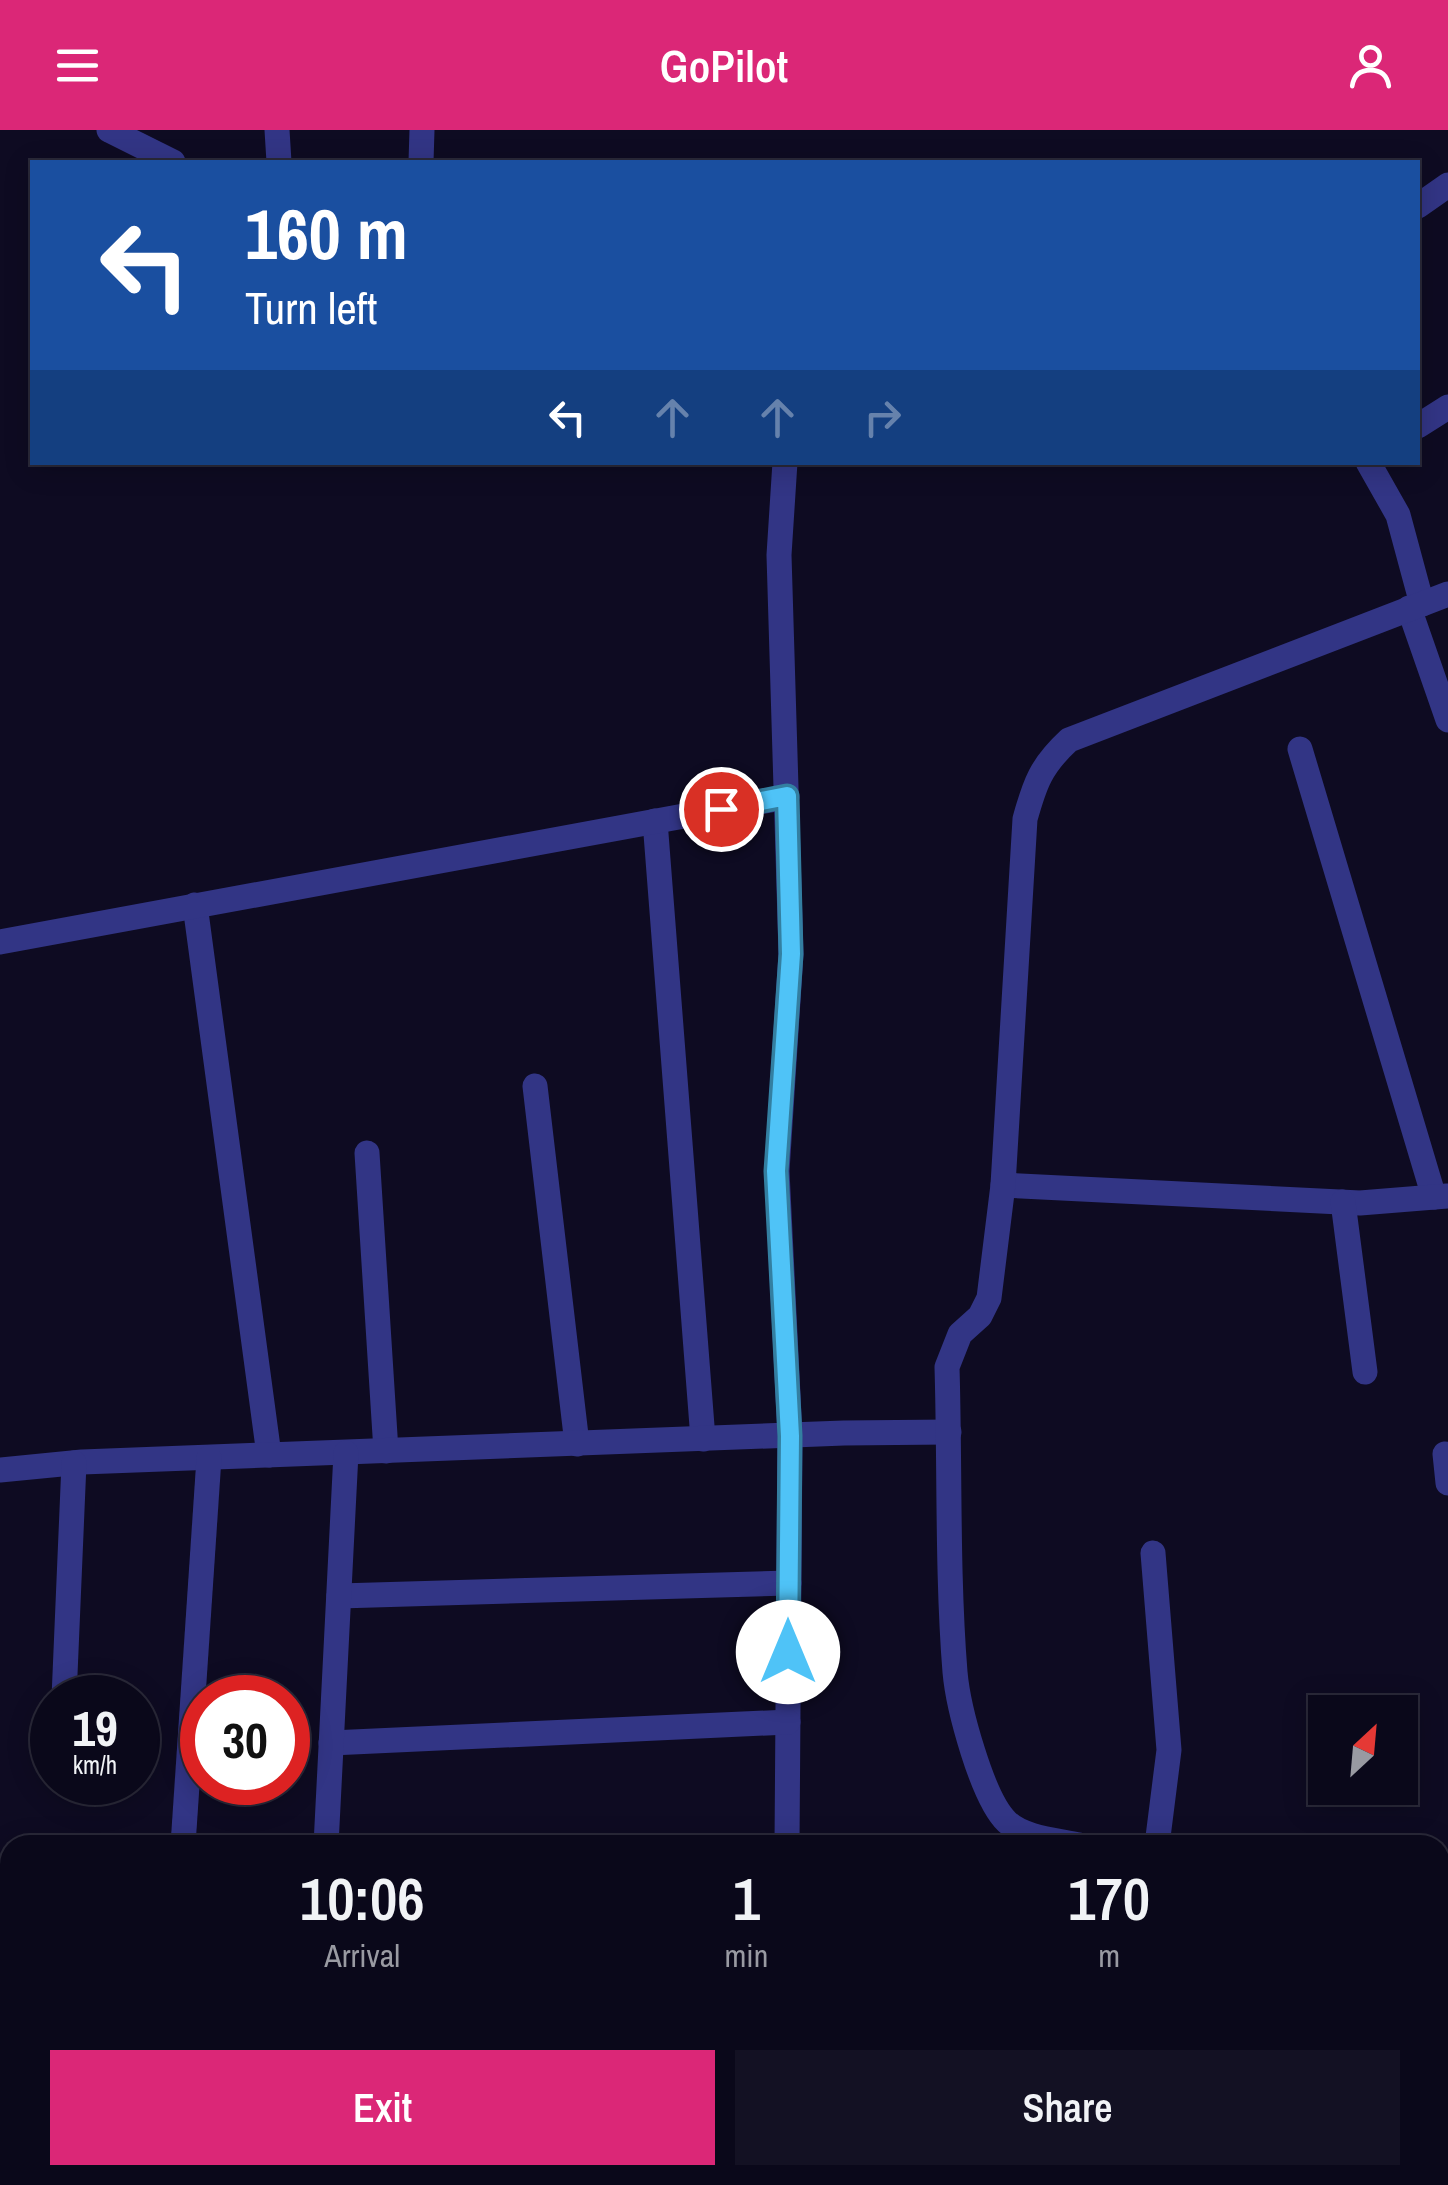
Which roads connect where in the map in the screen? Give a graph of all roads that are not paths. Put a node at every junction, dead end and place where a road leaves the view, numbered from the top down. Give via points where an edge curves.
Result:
1 (109, 130) edge
2 (278, 130) edge
3 (422, 130) edge
4 (169, 160) edge
5 (279, 160) edge
6 (421, 160) edge
7 (1448, 185) edge
8 (1420, 205) edge
9 (1448, 408) edge
10 (1420, 425) edge
11 (785, 465) edge
12 (1370, 465) edge
13 (1448, 594) edge
14 (1416, 606) junction
15 (1448, 720) edge
16 (1300, 749) dead end
17 (787, 796) junction
18 (656, 821) junction
19 (196, 905) junction
20 (0, 942) edge
21 (535, 1086) dead end
22 (367, 1154) dead end
23 (1003, 1185) junction
24 (1441, 1197) edge
25 (1343, 1202) junction
26 (1364, 1372) dead end
27 (949, 1432) junction
28 (799, 1436) junction
29 (704, 1440) junction
30 (577, 1444) junction
31 (386, 1451) junction
32 (346, 1453) junction
33 (1445, 1454) dead end
34 (269, 1455) junction
35 (209, 1458) junction
36 (74, 1463) junction
37 (0, 1470) edge
38 (1448, 1482) edge
39 (1152, 1553) dead end
40 (789, 1583) junction
41 (338, 1596) junction
42 (65, 1675) edge
43 (788, 1722) junction
44 (331, 1742) junction
45 (184, 1835) edge
46 (326, 1835) edge
47 (787, 1835) edge
48 (1034, 1835) edge
49 (1159, 1835) edge

1 - 4 street
2 - 5 street
3 - 6 street
7 - 8 street
9 - 10 street
11 - 17 street via 779,554
12 - 14 street via 1398,515
13 - 14 street
14 - 15 street
14 - 23 street via 1068,740 1046,762 1025,819
16 - 24 street
17 - 18 street
17 - 28 street via 791,954 776,1171
18 - 19 street
18 - 29 street
19 - 20 street
19 - 34 street
21 - 30 street
22 - 31 street
23 - 25 street
23 - 27 street via 989,1298 960,1334 947,1367
24 - 25 street
25 - 26 street
27 - 28 street
27 - 48 street via 956,1673 966,1725 991,1802 1009,1824
28 - 29 street
28 - 40 street
29 - 30 street
30 - 31 street
31 - 32 street
32 - 34 street
32 - 41 street
33 - 38 street
34 - 35 street
35 - 36 street
35 - 45 street
36 - 37 street
36 - 42 street
39 - 49 street via 1170,1750
40 - 41 street
40 - 43 street
41 - 44 street
43 - 44 street
43 - 47 street
44 - 46 street

